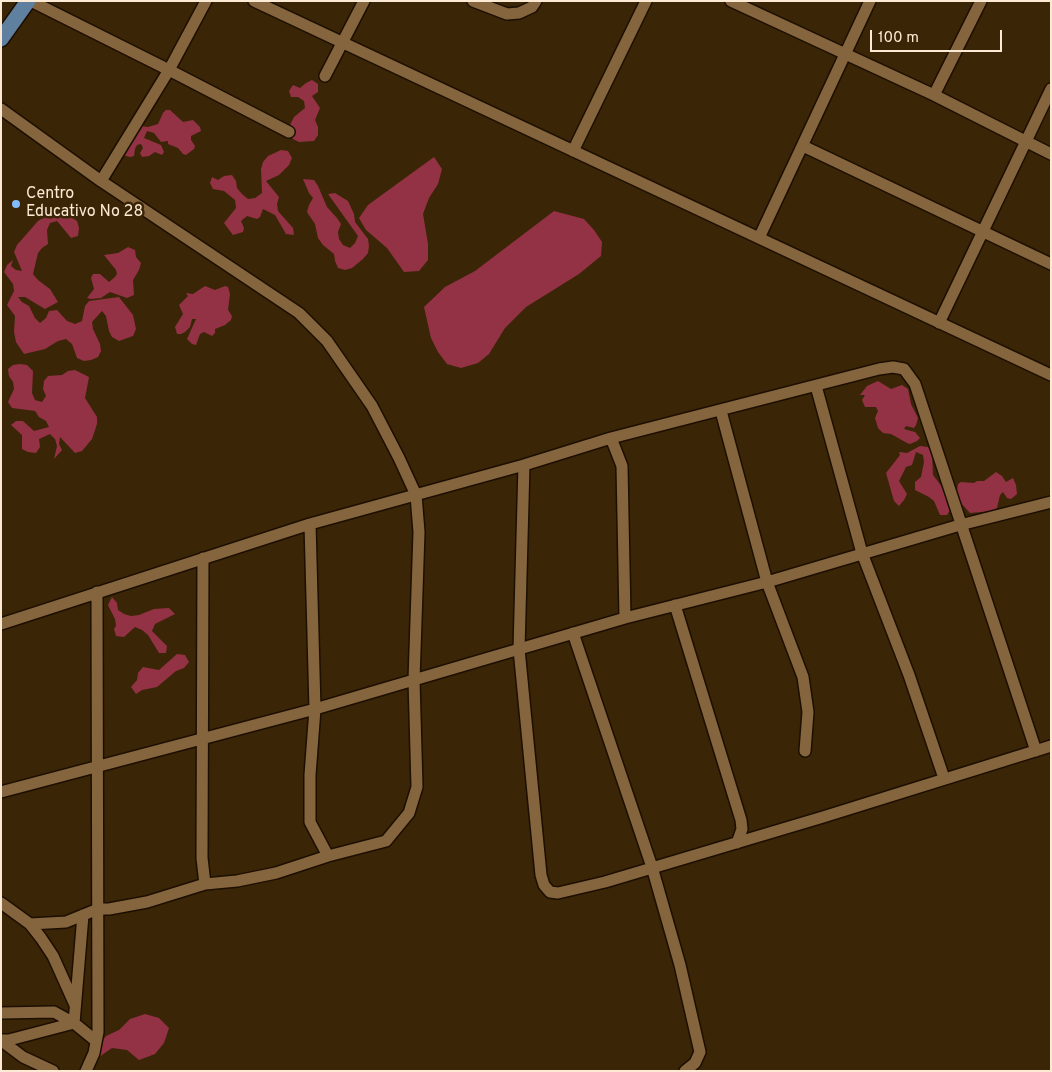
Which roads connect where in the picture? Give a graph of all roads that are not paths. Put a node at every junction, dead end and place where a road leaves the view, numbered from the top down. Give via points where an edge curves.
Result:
1 (30, 1) edge
2 (206, 1) edge
3 (254, 1) edge
4 (364, 1) edge
5 (473, 1) edge
6 (536, 1) edge
7 (646, 1) edge
8 (731, 1) edge
9 (870, 1) edge
10 (981, 1) edge
11 (757, 6) edge
12 (1, 39) edge
13 (342, 43) junction
14 (846, 54) junction
15 (169, 70) junction
16 (325, 76) dead end
17 (1051, 90) edge
18 (934, 95) junction
19 (1, 109) edge
20 (289, 132) dead end
21 (1026, 142) junction
22 (803, 146) junction
23 (573, 151) junction
24 (1051, 154) edge
25 (101, 182) junction
26 (983, 232) junction
27 (759, 238) junction
28 (1051, 264) edge
29 (940, 323) junction
30 (1051, 375) edge
31 (816, 386) junction
32 (721, 411) junction
33 (611, 438) junction
34 (524, 465) junction
35 (416, 495) junction
36 (1051, 502) edge
37 (310, 524) junction
38 (960, 525) junction
39 (862, 553) junction
40 (203, 558) junction
41 (767, 582) junction
42 (98, 592) junction
43 (675, 605) junction
44 (625, 618) junction
45 (1, 624) edge
46 (573, 633) junction
47 (519, 649) junction
48 (414, 680) junction
49 (315, 710) junction
50 (203, 738) junction
51 (1051, 746) edge
52 (806, 751) dead end
53 (1036, 751) junction
54 (97, 766) junction
55 (944, 778) junction
56 (1, 792) edge
57 (737, 843) junction
58 (328, 856) junction
59 (652, 867) junction
60 (205, 884) junction
61 (1, 903) edge
62 (98, 909) junction
63 (83, 915) junction
64 (30, 924) junction
65 (76, 1005) junction
66 (1, 1013) edge
67 (74, 1023) junction
68 (1, 1040) edge
69 (96, 1041) junction
70 (53, 1071) edge
71 (86, 1071) edge
72 (685, 1071) edge

1 - 12 main road
1 - 15 street
2 - 15 street
3 - 13 street
4 - 13 street
5 - 6 street via 507,14 519,13 532,7
7 - 23 street
8 - 11 street
9 - 14 street
10 - 18 street
11 - 14 street
13 - 16 street
13 - 23 street
14 - 18 street
14 - 22 street
15 - 20 street
15 - 25 street
17 - 21 street
18 - 21 street
19 - 25 street
21 - 24 street
21 - 26 street
22 - 26 street
22 - 27 street
23 - 27 street
25 - 35 street via 299,313 327,341 372,406
26 - 28 street
26 - 29 street
27 - 29 street
29 - 30 street
31 - 32 street
31 - 38 street via 879,369 904,369 915,384
31 - 39 street
32 - 33 street
32 - 41 street
33 - 34 street
33 - 44 street via 622,466
34 - 35 street
34 - 47 street
35 - 37 street
35 - 48 street via 419,532
36 - 38 street
37 - 40 street
37 - 49 street
38 - 39 street
38 - 53 street
39 - 41 street
39 - 55 street
40 - 42 street
40 - 50 street
41 - 43 street
41 - 52 street via 803,677 808,712
42 - 45 street
42 - 54 street
43 - 44 street
43 - 57 street via 741,820 742,829
44 - 46 street
46 - 47 street
46 - 59 street
47 - 48 street
47 - 59 street via 544,886 550,892 558,893
48 - 49 street
48 - 58 street via 416,787 409,813 386,841
49 - 50 street
49 - 58 street via 310,822
50 - 54 street
50 - 60 street via 202,858
51 - 53 street
53 - 55 street
54 - 56 street
54 - 62 street
55 - 57 street
57 - 59 street
58 - 60 street via 276,873
59 - 72 street via 700,1052 695,1063
60 - 62 street via 147,902
61 - 64 street
62 - 63 street
62 - 69 street
63 - 64 street via 66,922
63 - 65 street
64 - 65 street via 53,956
65 - 67 street
66 - 67 street via 54,1012
67 - 68 street
67 - 69 street
68 - 70 street via 23,1057
69 - 71 street

